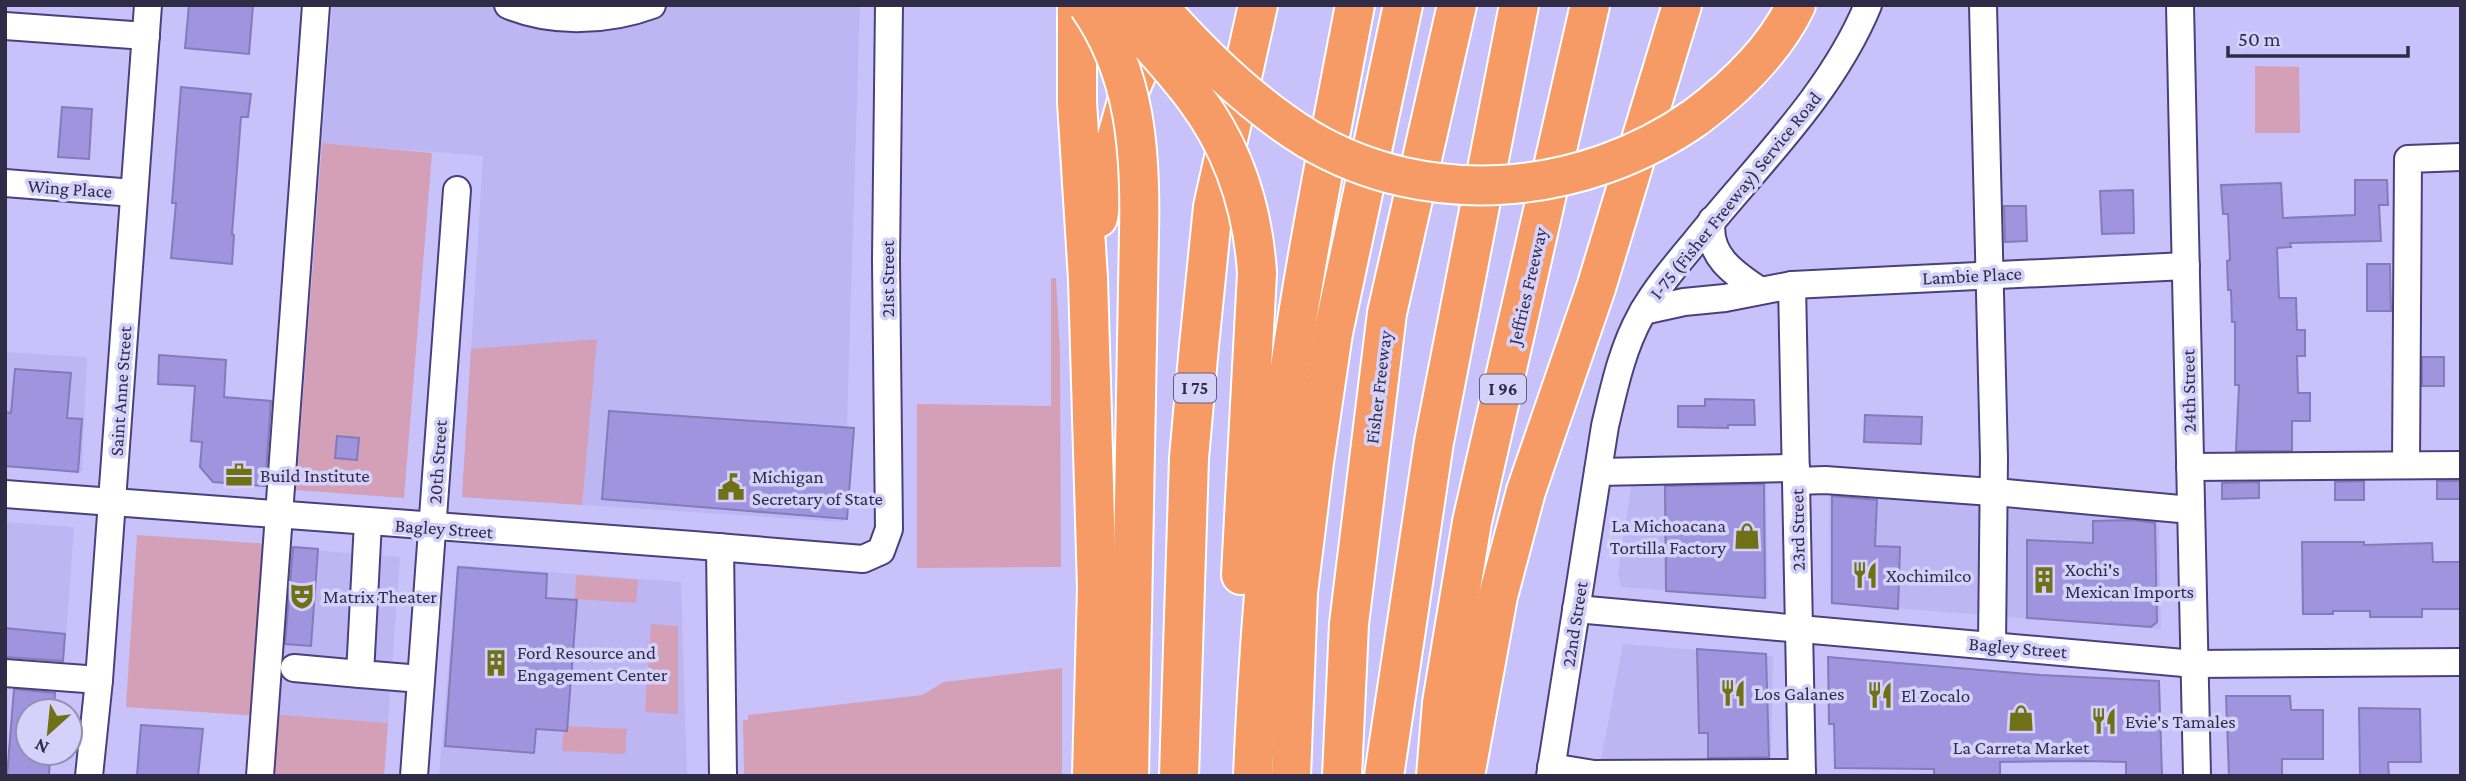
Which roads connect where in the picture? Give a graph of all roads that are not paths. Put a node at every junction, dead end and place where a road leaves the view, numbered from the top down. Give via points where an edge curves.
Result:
1 (148, 5) edge
2 (316, 5) edge
3 (508, 5) edge
4 (652, 5) edge
5 (889, 5) edge
6 (1077, 5) edge
7 (1088, 5) edge
8 (1116, 5) edge
9 (1157, 5) edge
10 (1166, 5) edge
11 (1192, 5) edge
12 (1258, 5) edge
13 (1355, 5) edge
14 (1403, 5) edge
15 (1457, 5) edge
16 (1590, 5) edge
17 (1682, 5) edge
18 (1796, 5) edge
19 (1868, 5) edge
20 (1983, 5) edge
21 (2180, 5) edge
22 (1519, 11) edge
23 (5, 26) edge
24 (146, 36) junction
25 (1275, 117) junction
26 (2461, 157) edge
27 (5, 183) edge
28 (457, 190) dead end
29 (134, 193) junction
30 (1713, 220) junction
31 (2186, 266) junction
32 (1991, 274) junction
33 (1088, 279) junction
34 (1792, 285) junction
35 (1759, 290) junction
36 (1643, 311) junction
37 (2406, 465) junction
38 (2461, 465) edge
39 (2190, 467) junction
40 (1598, 472) junction
41 (1796, 475) junction
42 (1994, 492) junction
43 (5, 494) edge
44 (112, 502) junction
45 (2191, 510) junction
46 (278, 515) junction
47 (368, 522) junction
48 (432, 527) junction
49 (720, 547) junction
50 (881, 551) joint
51 (1576, 609) junction
52 (1799, 629) junction
53 (1993, 645) junction
54 (2461, 662) edge
55 (2195, 664) junction
56 (294, 668) dead end
57 (5, 673) edge
58 (360, 674) junction
59 (421, 679) junction
60 (99, 680) junction
61 (1551, 771) edge
62 (1802, 774) edge
63 (89, 776) edge
64 (260, 776) edge
65 (415, 776) edge
66 (723, 776) edge
67 (1092, 776) edge
68 (1129, 776) edge
69 (1179, 776) edge
70 (1233, 776) edge
71 (1253, 776) edge
72 (1291, 776) edge
73 (1342, 776) edge
74 (1384, 776) edge
75 (1436, 776) edge
76 (1465, 776) edge
77 (2197, 776) edge

1 - 24 street, Saint Anne Street
2 - 46 street
3 - 4 street via 537,13 588,17
5 - 50 street, 21st Street via 889,529
6 - 33 highway via 1077,102
7 - 68 highway, bridge via 1116,57 1132,105 1140,176
8 - 70 highway, bridge via 1195,96 1223,144 1253,227 1257,273 1234,675
9 - 25 highway, bridge via 1191,43
10 - 33 highway via 1128,99 1104,182
11 - 25 highway, bridge
12 - 69 highway, I 75 via 1213,207 1189,458
13 - 71 highway via 1283,418 1266,566
14 - 72 highway via 1333,333 1298,592
15 - 73 highway, Fisher Freeway via 1387,313 1349,624
16 - 75 highway, Jeffries Freeway / I 96 via 1472,522
17 - 76 highway via 1596,288 1527,491 1498,596
18 - 25 highway, bridge via 1745,75 1696,117 1632,154 1537,183 1498,187 1424,181 1330,150
19 - 30 street, I-75 (Fisher Freeway) Service Road via 1806,108
20 - 32 street
21 - 31 street, 24th Street
22 - 74 highway via 1434,442
23 - 24 street
24 - 29 street, Saint Anne Street
26 - 37 street via 2408,159
27 - 29 street, Wing Place
28 - 48 street, 20th Street
29 - 44 street, Saint Anne Street
30 - 35 street via 1710,232 1719,256
30 - 36 street, I-75 (Fisher Freeway) Service Road
31 - 32 street, Lambie Place
31 - 39 street, 24th Street
32 - 34 street, Lambie Place
32 - 42 street
33 - 67 highway via 1097,588
34 - 35 street, Lambie Place
34 - 41 street, 23rd Street
35 - 36 street, Lambie Place
36 - 40 street, I-75 (Fisher Freeway) Service Road via 1618,371
37 - 38 street
37 - 39 street
39 - 45 street, 24th Street
40 - 41 street
40 - 51 street, 22nd Street
41 - 42 street
41 - 52 street, 23rd Street
42 - 45 street
42 - 53 street
43 - 44 street, Bagley Street
44 - 46 street, Bagley Street
44 - 60 street, Saint Anne Street
45 - 55 street, 24th Street
46 - 47 street, Bagley Street
46 - 64 street
47 - 48 street, Bagley Street
47 - 58 street
48 - 49 street, Bagley Street
48 - 59 street, 20th Street
49 - 50 street, Bagley Street via 863,559
49 - 66 street
51 - 52 street, Bagley Street
51 - 61 street, 22nd Street
52 - 53 street, Bagley Street
52 - 62 street, 23rd Street
53 - 55 street, Bagley Street
54 - 55 street, Bagley Street
55 - 77 street, 24th Street
56 - 58 street
57 - 60 street
58 - 59 street
59 - 65 street, 20th Street
60 - 63 street, Saint Anne Street
61 - 62 street

